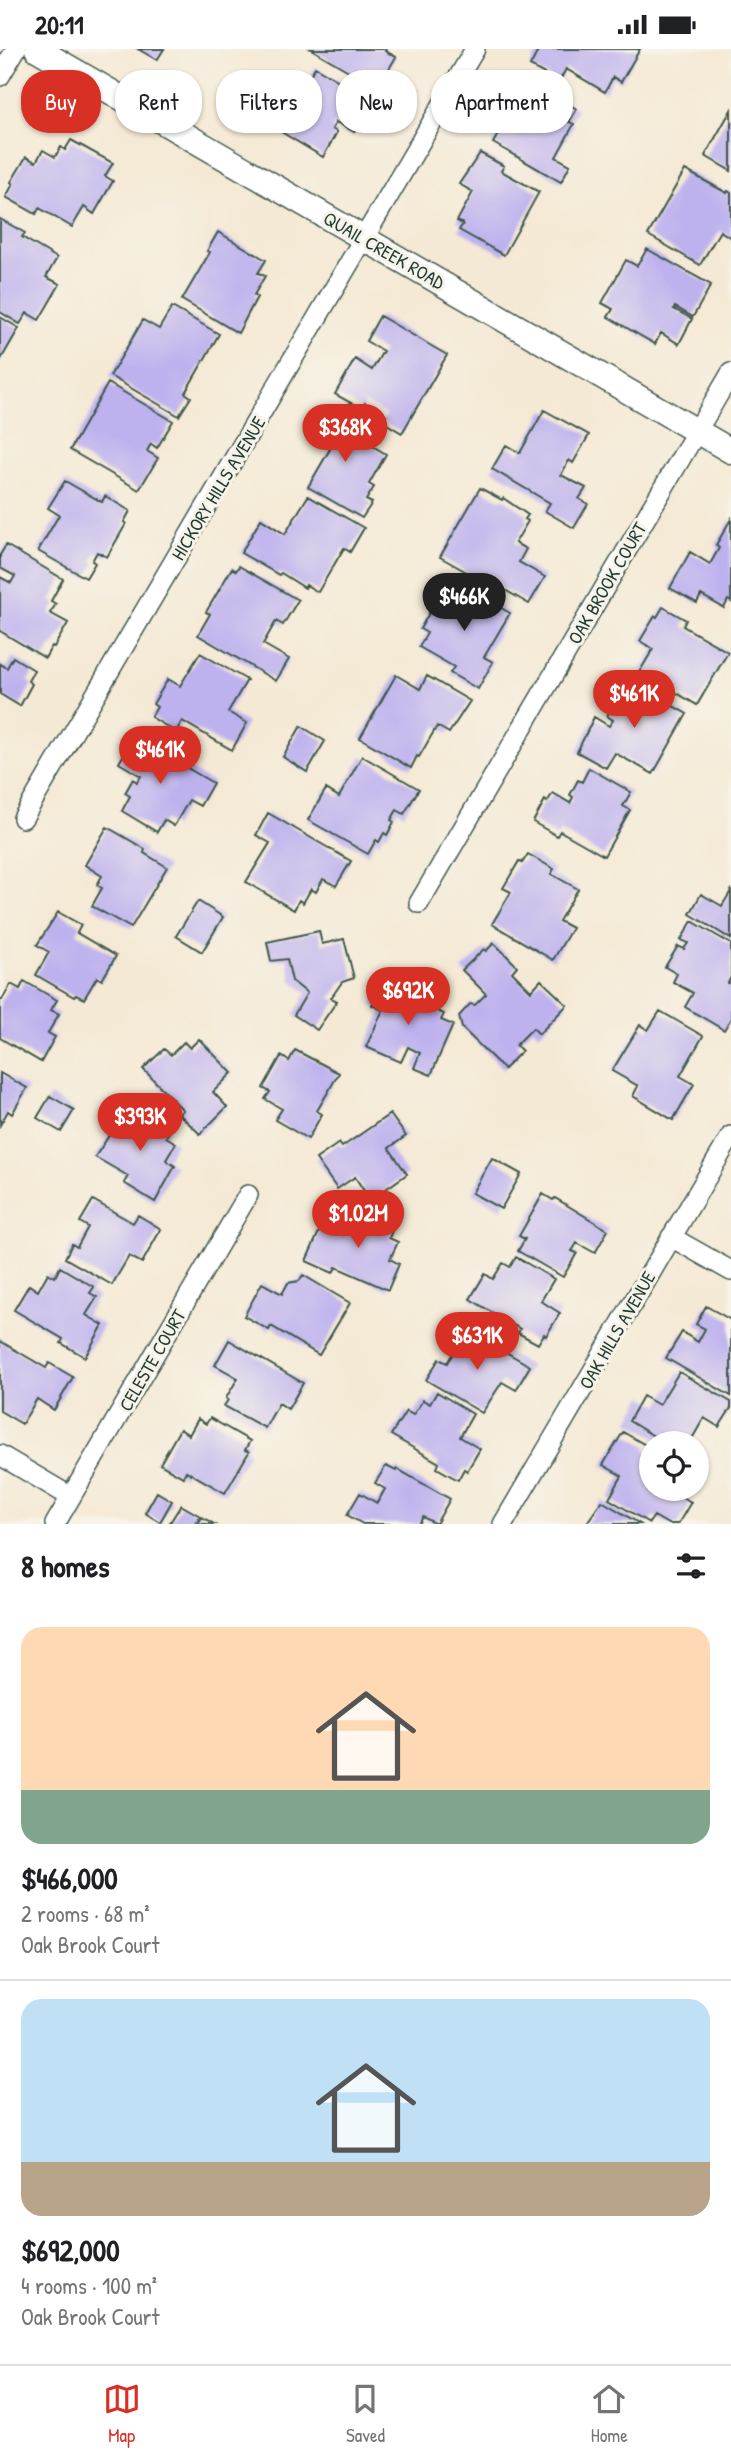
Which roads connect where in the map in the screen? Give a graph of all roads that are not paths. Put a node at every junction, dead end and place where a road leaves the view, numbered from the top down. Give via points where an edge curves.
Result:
1 (16, 49) edge
2 (37, 49) edge
3 (475, 49) edge
4 (0, 76) edge
5 (365, 239) junction
6 (731, 373) edge
7 (696, 431) junction
8 (731, 451) edge
9 (23, 818) dead end
10 (419, 903) dead end
11 (731, 1136) edge
12 (248, 1195) dead end
13 (671, 1237) junction
14 (731, 1271) edge
15 (0, 1455) edge
16 (71, 1497) junction
17 (55, 1524) edge
18 (503, 1524) edge

1 - 4 street
2 - 5 street, QUAIL CREEK ROAD
3 - 5 street, HICKORY HILLS AVENUE
5 - 7 street, QUAIL CREEK ROAD
5 - 9 street, HICKORY HILLS AVENUE
6 - 7 street, OAK BROOK COURT
7 - 8 street, QUAIL CREEK ROAD
7 - 10 street, OAK BROOK COURT
11 - 13 street, OAK HILLS AVENUE
12 - 16 street, CELESTE COURT
13 - 14 street
13 - 18 street, OAK HILLS AVENUE
15 - 16 street
16 - 17 street, CELESTE COURT

